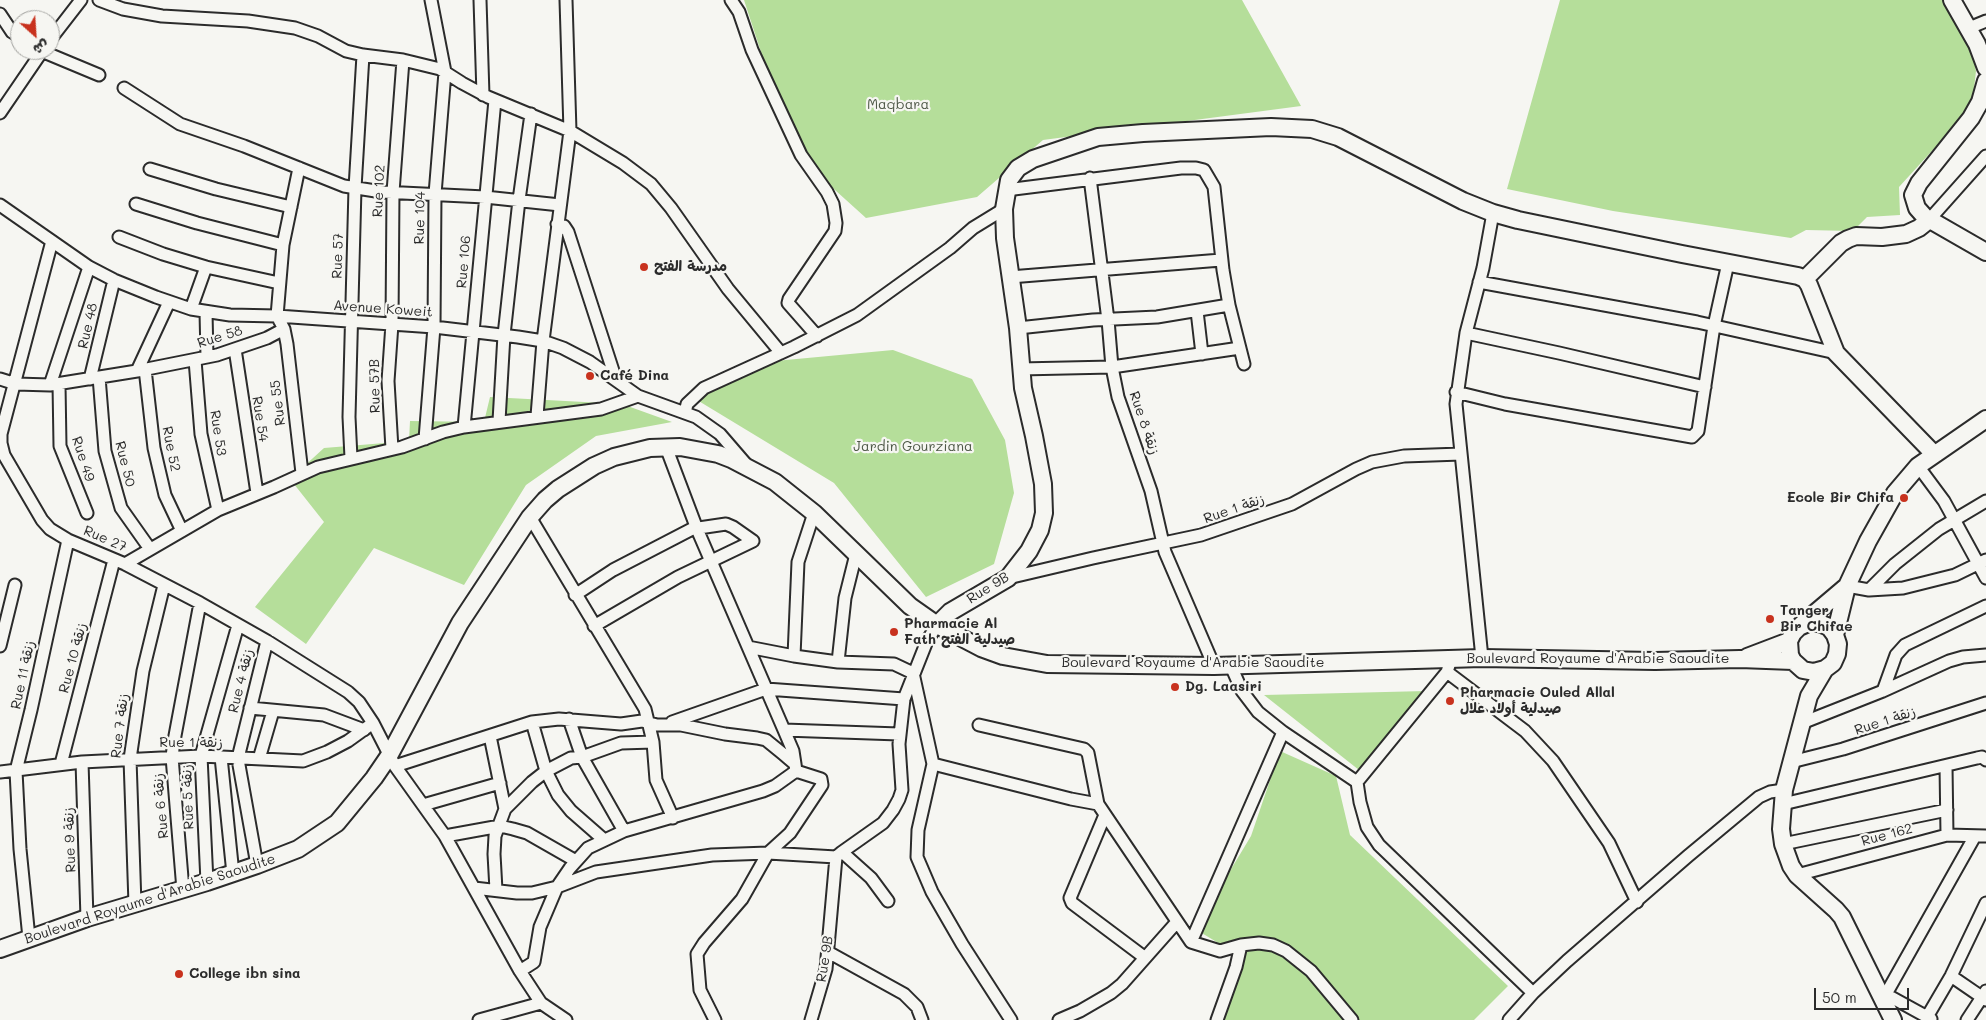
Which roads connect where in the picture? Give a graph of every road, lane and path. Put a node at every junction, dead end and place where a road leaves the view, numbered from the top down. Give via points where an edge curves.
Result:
1 (81, 0) edge
2 (99, 0) edge
3 (431, 0) edge
4 (480, 0) edge
5 (566, 0) edge
6 (731, 0) edge
7 (1952, 0) edge
8 (0, 14) edge
9 (1980, 26) edge
10 (60, 27) edge
11 (10, 29) edge
12 (363, 55) junction
13 (60, 58) edge
14 (34, 60) edge
15 (403, 60) junction
16 (1986, 68) edge
17 (445, 72) junction
18 (99, 75) dead end
19 (1986, 81) edge
20 (124, 88) dead end
21 (484, 95) junction
22 (495, 100) junction
23 (0, 113) edge
24 (531, 114) junction
25 (570, 131) junction
26 (1986, 156) edge
27 (300, 168) junction
28 (150, 169) dead end
29 (1090, 178) junction
30 (1008, 184) junction
31 (355, 188) junction
32 (393, 192) junction
33 (435, 194) junction
34 (485, 197) junction
35 (519, 200) junction
36 (136, 204) dead end
37 (0, 205) edge
38 (560, 205) junction
39 (292, 207) junction
40 (1004, 209) junction
41 (1494, 213) junction
42 (1929, 220) junction
43 (557, 224) junction
44 (119, 237) dead end
45 (52, 241) junction
46 (283, 245) junction
47 (1986, 252) edge
48 (1221, 260) junction
49 (1728, 263) junction
50 (89, 267) junction
51 (206, 267) junction
52 (1102, 270) junction
53 (1010, 277) junction
54 (1805, 279) junction
55 (114, 280) junction
56 (1479, 282) junction
57 (279, 283) junction
58 (169, 302) junction
59 (1229, 305) junction
60 (191, 309) junction
61 (1197, 311) junction
62 (206, 312) junction
63 (277, 316) junction
64 (1108, 320) junction
65 (351, 321) junction
66 (392, 324) junction
67 (1714, 326) junction
68 (434, 327) junction
69 (1018, 328) junction
70 (284, 329) junction
71 (473, 332) junction
72 (1466, 333) junction
73 (504, 335) junction
74 (817, 336) junction
75 (543, 342) junction
76 (1240, 348) junction
77 (234, 349) junction
78 (781, 353) junction
79 (1836, 353) junction
80 (1202, 354) junction
81 (201, 359) junction
82 (1244, 364) dead end
83 (1112, 367) junction
84 (1020, 369) junction
85 (141, 370) junction
86 (95, 378) junction
87 (0, 379) edge
88 (616, 380) junction
89 (16, 384) junction
90 (55, 384) junction
91 (1705, 388) junction
92 (1456, 392) junction
93 (638, 396) junction
94 (685, 413) junction
95 (537, 416) junction
96 (1986, 418) edge
97 (499, 421) junction
98 (464, 427) junction
99 (425, 438) junction
100 (666, 447) junction
101 (392, 449) junction
102 (1461, 454) junction
103 (1934, 454) junction
104 (351, 458) junction
105 (1918, 466) junction
106 (750, 469) junction
107 (302, 473) junction
108 (257, 493) junction
109 (1986, 501) edge
110 (218, 510) junction
111 (88, 513) dead end
112 (814, 513) junction
113 (530, 517) junction
114 (1953, 519) junction
115 (697, 528) junction
116 (182, 531) junction
117 (68, 540) junction
118 (1163, 543) junction
119 (150, 549) junction
120 (856, 554) junction
121 (711, 561) junction
122 (119, 562) junction
123 (1982, 562) edge
124 (1008, 578) junction
125 (1986, 578) edge
126 (15, 585) dead end
127 (164, 585) junction
128 (1847, 586) junction
129 (1869, 590) junction
130 (575, 595) junction
131 (200, 603) junction
132 (1986, 606) edge
133 (238, 625) junction
134 (937, 625) junction
135 (594, 626) junction
136 (1794, 634) junction
137 (1835, 635) junction
138 (267, 641) junction
139 (0, 646) edge
140 (748, 647) junction
141 (1986, 655) edge
142 (794, 656) junction
143 (1482, 658) junction
144 (1740, 659) junction
145 (838, 662) junction
146 (1449, 665) junction
147 (1798, 665) junction
148 (1214, 666) junction
149 (1232, 666) junction
150 (1825, 669) junction
151 (913, 674) junction
152 (766, 689) junction
153 (1883, 691) junction
154 (1809, 696) junction
155 (904, 699) junction
156 (1986, 703) edge
157 (250, 708) junction
158 (273, 711) junction
159 (568, 719) junction
160 (532, 722) junction
161 (1802, 723) junction
162 (649, 724) junction
163 (667, 724) junction
164 (979, 724) dead end
165 (368, 726) junction
166 (784, 730) junction
167 (1283, 732) junction
168 (900, 734) junction
169 (490, 736) junction
170 (653, 742) junction
171 (201, 756) junction
172 (172, 757) junction
173 (221, 757) junction
174 (582, 757) junction
175 (130, 759) junction
176 (259, 759) junction
177 (1986, 760) edge
178 (239, 761) junction
179 (392, 761) junction
180 (82, 762) junction
181 (1791, 762) junction
182 (61, 764) junction
183 (933, 764) junction
184 (1946, 766) junction
185 (795, 768) junction
186 (546, 770) junction
187 (16, 771) junction
188 (0, 772) edge
189 (1357, 782) junction
190 (500, 783) junction
191 (1784, 797) junction
192 (423, 804) junction
193 (1098, 804) junction
194 (505, 809) junction
195 (1946, 810) junction
196 (1105, 815) junction
197 (673, 818) junction
198 (500, 826) junction
199 (624, 831) junction
200 (1947, 835) junction
201 (445, 836) junction
202 (1981, 836) edge
203 (603, 839) junction
204 (1782, 844) junction
205 (768, 853) junction
206 (839, 855) junction
207 (576, 861) junction
208 (257, 865) junction
209 (233, 874) junction
210 (1797, 875) junction
211 (207, 882) junction
212 (557, 887) junction
213 (474, 888) junction
214 (183, 890) junction
215 (496, 890) junction
216 (888, 902) dead end
217 (1637, 902) junction
218 (1986, 902) edge
219 (135, 904) junction
220 (87, 918) junction
221 (1176, 923) junction
222 (29, 938) junction
223 (1190, 942) junction
224 (1240, 945) junction
225 (0, 949) edge
226 (828, 952) junction
227 (1144, 957) junction
228 (520, 971) junction
229 (1951, 976) junction
230 (1882, 992) junction
231 (1533, 993) junction
232 (1985, 996) edge
233 (541, 1003) junction
234 (1929, 1018) edge
235 (479, 1020) edge
236 (566, 1020) edge
237 (715, 1020) edge
238 (811, 1020) edge
239 (922, 1020) edge
240 (1011, 1020) edge
241 (1059, 1020) edge
242 (1217, 1020) edge
243 (1352, 1020) edge
244 (1510, 1020) edge
245 (1893, 1020) edge
246 (1967, 1020) edge

1 - 10 street
2 - 12 street via 123,9 162,16 248,21 295,28 346,51
3 - 17 street, Rue 104
4 - 21 street
5 - 25 street
6 - 74 street via 801,155 833,204 835,231 788,303
7 - 9 main road
8 - 11 street
9 - 16 main road
12 - 15 street
12 - 31 street, Rue 57
13 - 18 street
14 - 23 street
15 - 17 street
15 - 32 street, Rue 102
17 - 21 street
17 - 33 street, Rue 104
19 - 42 main road via 1971,118 1914,192 1917,208
20 - 27 street via 180,124
21 - 22 street
22 - 24 street
22 - 34 street, Rue 106
24 - 25 street
24 - 35 street
25 - 38 street
25 - 78 street via 623,162 651,184 728,289
26 - 42 street
27 - 31 street
27 - 39 street
28 - 39 street
29 - 30 street
29 - 48 street via 1181,168 1204,170 1214,187
29 - 52 street, Rue 8 زنقة
30 - 40 main road, Rue 9B
30 - 41 main road via 1018,168 1033,159 1098,137 1151,132 1302,128 1338,137
31 - 32 street
31 - 65 street, Rue 57
32 - 33 street
32 - 66 street, Rue 102
33 - 34 street
33 - 68 street, Rue 104
34 - 35 street
34 - 71 street, Rue 106
35 - 38 street
35 - 73 street
36 - 46 street
37 - 45 street, Avenue Koweit
38 - 43 street
39 - 46 street
40 - 53 main road, Rue 9B
40 - 74 street via 973,228 862,311
41 - 49 main road
41 - 56 street
42 - 47 main road
42 - 54 main road via 1906,234 1848,239
43 - 75 street
43 - 88 street via 568,232
44 - 51 street
45 - 50 street, Avenue Koweit
45 - 89 street, Rue 27
46 - 57 street
48 - 52 street
48 - 59 street
49 - 54 main road
49 - 67 street
50 - 55 street, Avenue Koweit
50 - 90 street, Rue 49
51 - 57 street
51 - 60 street
52 - 53 street
52 - 64 street, Rue 8 زنقة
53 - 69 main road, Rue 9B
54 - 79 main road
55 - 58 street, Avenue Koweit
55 - 86 street, Rue 48
56 - 67 street
56 - 72 street
57 - 63 street
58 - 60 street, Avenue Koweit
58 - 85 street
59 - 61 street
59 - 76 street
60 - 62 street, Avenue Koweit
61 - 64 street
61 - 80 street
62 - 63 street, Avenue Koweit via 230,320
62 - 81 street, Rue 53
63 - 65 street, Avenue Koweit
63 - 70 street
64 - 69 street
64 - 83 street, Rue 8 زنقة
65 - 66 street, Avenue Koweit
65 - 104 street, Rue 57
66 - 68 street, Avenue Koweit
66 - 101 street, Rue 57B via 388,381
67 - 79 street
67 - 91 street
68 - 71 street, Avenue Koweit
68 - 99 street, Rue 104
69 - 84 main road, Rue 9B
70 - 77 street, Rue 58
70 - 107 street, Rue 55
71 - 73 street, Avenue Koweit
71 - 98 street, Rue 106
72 - 91 street
72 - 92 street
73 - 75 street, Avenue Koweit
73 - 97 street
74 - 78 street
75 - 88 street, Avenue Koweit via 575,353
75 - 95 street
76 - 80 street
76 - 82 street
77 - 81 street, Rue 58
77 - 108 street, Rue 54
78 - 94 street via 704,388 687,404
79 - 103 main road
80 - 83 street
81 - 85 street, Rue 58
81 - 110 street, Rue 53 via 201,434
83 - 84 street
83 - 118 street, Rue 8 زنقة via 1127,424 1151,491
84 - 124 main road, Rue 9B via 1045,504 1040,530
85 - 86 street, Rue 58
85 - 116 street, Rue 52 via 165,496
86 - 90 street, Rue 58
86 - 119 street, Rue 50 via 105,451 121,508
87 - 89 street, Rue 58
88 - 93 street, Avenue Koweit
89 - 90 street, Rue 58
89 - 117 street, Rue 27 via 2,434 2,449 42,520
90 - 111 street, Rue 49 via 60,446
91 - 92 street via 1698,431 1692,437 1505,404
92 - 102 street
93 - 94 street, Avenue Koweit
93 - 95 street via 601,409
94 - 106 street, Avenue Koweit via 720,434
95 - 97 street
96 - 103 main road, Boulevard Royaume d'Arabie Saoudite
97 - 98 street
98 - 99 street
99 - 101 street
100 - 106 main road, Boulevard Royaume d'Arabie Saoudite via 718,454
100 - 113 main road, Boulevard Royaume d'Arabie Saoudite via 631,452 594,466 558,490
100 - 115 street
101 - 104 street
102 - 118 street, Rue 1 زنقة via 1410,456 1372,462 1281,508 1201,535
102 - 143 street
103 - 105 main road, Boulevard Royaume d'Arabie Saoudite
104 - 107 street
105 - 114 street
105 - 128 main road, Boulevard Royaume d'Arabie Saoudite via 1887,506
106 - 112 main road, Boulevard Royaume d'Arabie Saoudite via 775,482
107 - 108 street
108 - 110 street
109 - 114 street
110 - 116 street
112 - 120 main road, Boulevard Royaume d'Arabie Saoudite
112 - 142 street via 798,562
113 - 130 street
113 - 179 main road, Boulevard Royaume d'Arabie Saoudite via 460,623
114 - 123 street
114 - 129 street via 1895,564
115 - 121 street
115 - 121 street via 726,524 753,541
115 - 130 street via 613,570
116 - 119 street
117 - 122 street, Rue 27
117 - 187 street, Rue 11 زنقة
118 - 124 street, Rue 1 زنقة
118 - 148 street, Rue 8 زنقة
119 - 122 street
120 - 134 main road, Boulevard Royaume d'Arabie Saoudite via 910,606
120 - 145 street via 845,598
121 - 135 street
121 - 140 street
122 - 127 street, Rue 27
122 - 182 street, Rue 10 زنقة
123 - 125 street
123 - 129 street via 1943,579 1903,588
124 - 134 main road, Rue 9B via 950,612
126 - 139 street
127 - 131 street, Rue 27
127 - 175 street, Rue 7 زنقة via 143,670
128 - 129 street
128 - 136 main road, Boulevard Royaume d'Arabie Saoudite
128 - 137 main road, Boulevard Royaume d'Arabie Saoudite
130 - 135 street
131 - 133 street, Rue 27
131 - 172 street, Rue 6 زنقة
132 - 153 street via 1905,645 1896,655
133 - 138 street, Rue 27
133 - 171 street, Rue 5 زنقة
134 - 148 main road, Boulevard Royaume d'Arabie Saoudite via 1003,656 1046,664
134 - 151 street, Rue 9B
135 - 162 street via 638,695
136 - 137 main road via 1808,623 1819,622
136 - 144 main road, Boulevard Royaume d'Arabie Saoudite
136 - 147 main road via 1789,648
137 - 150 main road via 1837,654
138 - 157 street, Rue 4 زنقة
138 - 165 street, Rue 27 via 348,692 359,702
140 - 142 street
140 - 152 street
141 - 153 street via 1949,661
142 - 145 street
143 - 144 main road, Boulevard Royaume d'Arabie Saoudite
143 - 146 main road, Boulevard Royaume d'Arabie Saoudite
144 - 147 main road, Boulevard Royaume d'Arabie Saoudite
145 - 151 street via 894,664
146 - 149 main road, Boulevard Royaume d'Arabie Saoudite
146 - 189 street
146 - 217 street via 1524,731 1553,762 1609,843
147 - 150 main road via 1814,672
147 - 154 main road
148 - 149 main road, Boulevard Royaume d'Arabie Saoudite
149 - 167 street via 1250,702
150 - 154 main road
151 - 155 street, Rue 9B
151 - 183 street
152 - 155 street
152 - 163 street
152 - 166 street
153 - 161 street
154 - 161 main road
155 - 168 street, Rue 9B
156 - 181 street, Rue 1 زنقة via 1843,749
157 - 158 street
157 - 178 street, Rue 4 زنقة
158 - 165 street via 324,715
158 - 176 street
159 - 160 street
159 - 162 street via 621,724 642,721
159 - 174 street
160 - 169 street
160 - 186 street
161 - 181 main road
162 - 163 street
162 - 170 street
163 - 185 street via 766,740
164 - 193 street via 1084,749 1088,753
165 - 176 street, Rue 1 زنقة via 348,741 315,758 302,761
165 - 179 street, Rue 27
166 - 168 street
166 - 185 street via 793,751
167 - 189 street
167 - 223 street
168 - 206 street, Rue 9B via 902,790 893,810 883,823
169 - 179 street
169 - 190 street
170 - 174 street via 621,743
170 - 197 street via 656,780
171 - 172 street, Rue 1 زنقة
171 - 173 street, Rue 1 زنقة
171 - 211 street, Rue 5 زنقة
172 - 175 street, Rue 1 زنقة
172 - 214 street, Rue 6 زنقة
173 - 178 street, Rue 1 زنقة
173 - 209 street
174 - 186 street via 571,758
174 - 199 street
175 - 180 street, Rue 1 زنقة
175 - 219 street, Rue 7 زنقة
176 - 178 street, Rue 1 زنقة
177 - 184 street via 1982,757
178 - 208 street, Rue 4 زنقة
179 - 192 street, Rue 27
179 - 208 main road, Boulevard Royaume d'Arabie Saoudite via 337,823 298,849
180 - 182 street, Rue 1 زنقة
180 - 220 street, Rue 9 زنقة
181 - 191 main road
182 - 187 street, Rue 1 زنقة
183 - 193 street
183 - 240 street via 918,830 917,857 932,892
184 - 191 street
184 - 195 street
185 - 197 street via 763,791
185 - 205 street via 821,779 822,785 790,833
186 - 194 street
186 - 203 street via 566,806
187 - 188 street, Rue 1 زنقة
187 - 222 street, Rue 11 زنقة
189 - 231 street via 1367,827 1379,845
190 - 192 street
190 - 194 street
191 - 204 main road
191 - 217 street via 1770,792 1759,797
192 - 201 street, Rue 27
193 - 196 street
194 - 198 street
195 - 200 street
195 - 204 street
196 - 221 street
196 - 227 street via 1070,898 1072,903
197 - 199 street
198 - 201 street
198 - 207 street via 527,833
198 - 215 street via 495,836
199 - 203 street
200 - 202 street, Rue 162
200 - 210 street, Rue 162
201 - 213 street, Rue 27
202 - 230 street
203 - 207 street
204 - 210 main road
205 - 206 street
205 - 212 street via 712,855 596,872
205 - 237 street via 742,899 697,954 700,990
206 - 216 street via 871,878
206 - 226 street, Rue 9B
207 - 212 street
208 - 209 main road, Boulevard Royaume d'Arabie Saoudite
209 - 211 main road, Boulevard Royaume d'Arabie Saoudite
210 - 230 main road via 1839,913
211 - 214 main road, Boulevard Royaume d'Arabie Saoudite
212 - 215 street via 532,893
212 - 228 street via 540,927 534,962
213 - 215 street
213 - 228 street, Rue 27
214 - 219 main road, Boulevard Royaume d'Arabie Saoudite
217 - 231 street
218 - 229 street
219 - 220 main road, Boulevard Royaume d'Arabie Saoudite
220 - 222 main road, Boulevard Royaume d'Arabie Saoudite
221 - 223 street
221 - 227 street
222 - 225 main road, Boulevard Royaume d'Arabie Saoudite
223 - 224 street via 1220,951
224 - 242 street via 1236,967
224 - 243 street via 1273,945 1286,952 1311,971
226 - 238 street, Rue 9B
226 - 239 street via 904,994 917,1007
227 - 241 street via 1111,993
228 - 233 street, Rue 27
229 - 232 street
229 - 234 street
230 - 234 street
230 - 245 main road
231 - 244 street
232 - 246 street
233 - 235 street
233 - 236 street

